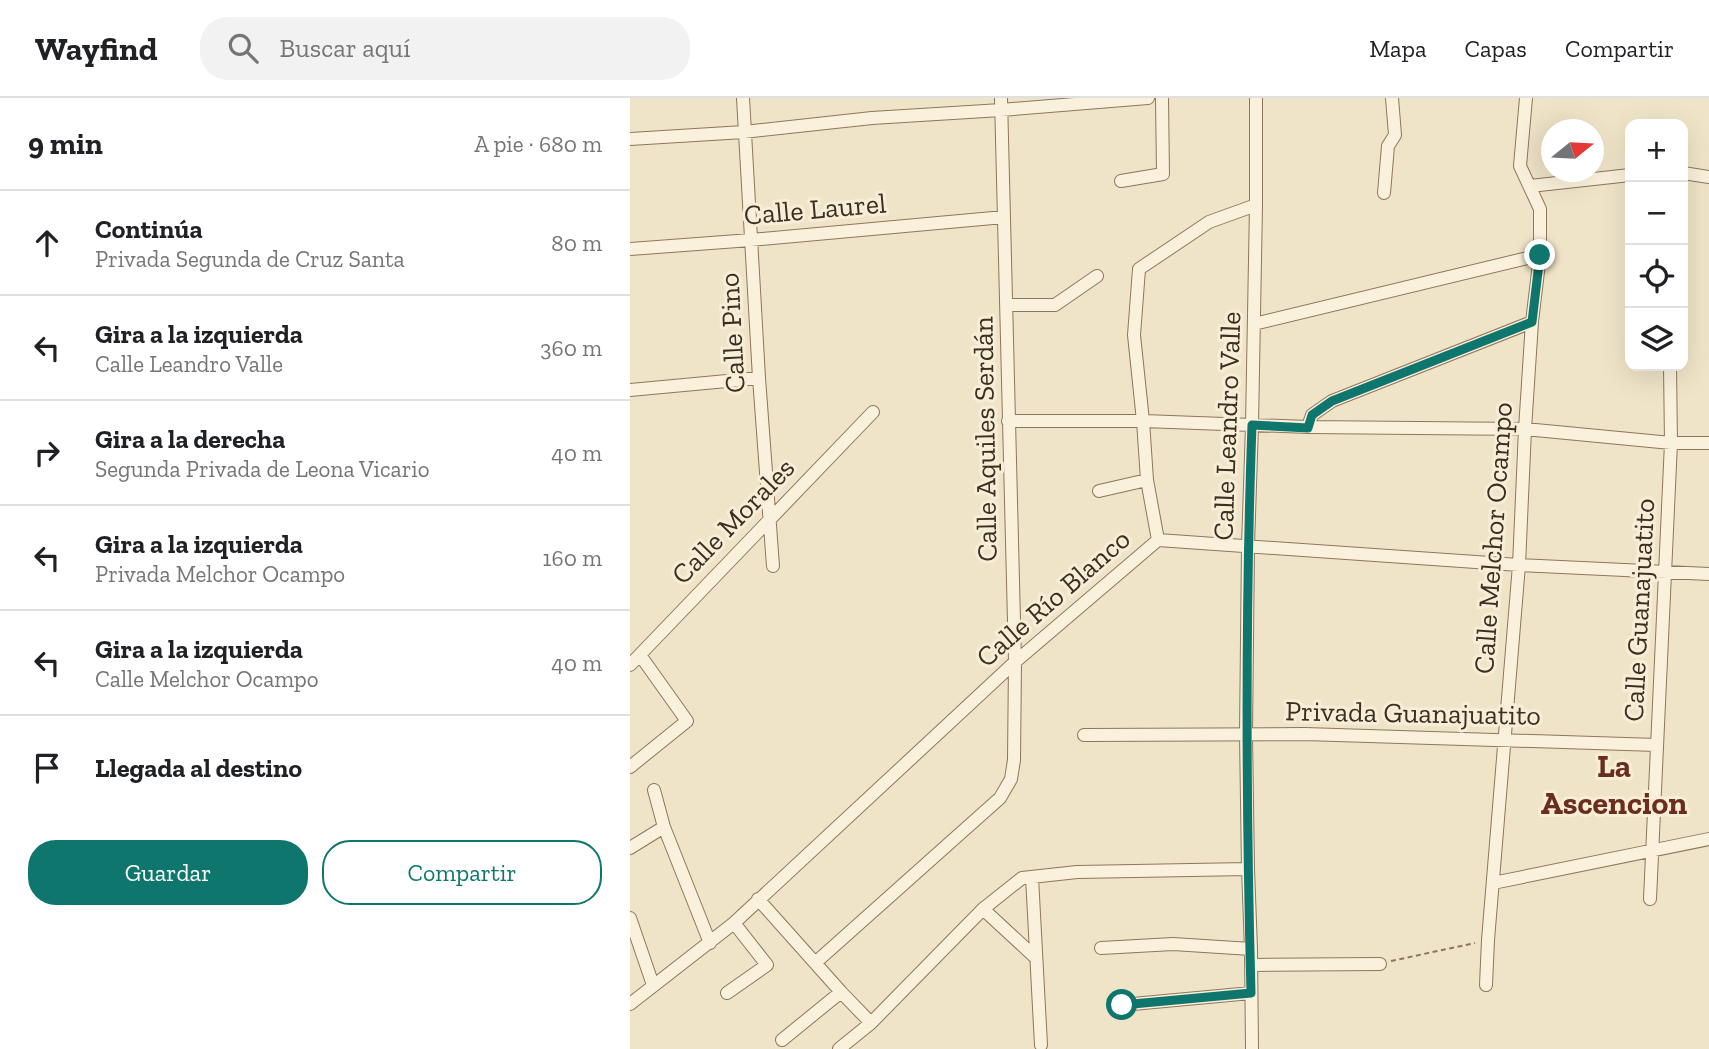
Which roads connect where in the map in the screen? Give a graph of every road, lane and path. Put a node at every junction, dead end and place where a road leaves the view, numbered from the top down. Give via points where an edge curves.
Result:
1 (743, 98) edge
2 (1148, 98) edge
3 (1162, 98) edge
4 (1256, 98) edge
5 (1392, 98) edge
6 (1526, 98) edge
7 (1001, 104) edge
8 (744, 132) junction
9 (630, 139) edge
10 (1688, 174) edge
11 (1625, 176) edge
12 (1709, 177) edge
13 (1121, 181) dead end
14 (1530, 186) junction
15 (1384, 192) dead end
16 (1256, 205) junction
17 (1004, 217) junction
18 (751, 240) junction
19 (630, 248) edge
20 (1540, 255) junction
21 (1097, 276) dead end
22 (1006, 305) junction
23 (1532, 322) junction
24 (1254, 324) junction
25 (1670, 371) edge
26 (759, 378) junction
27 (630, 390) edge
28 (873, 412) dead end
29 (1008, 421) junction
30 (1143, 421) junction
31 (1252, 425) junction
32 (1308, 428) junction
33 (1525, 429) junction
34 (1671, 443) junction
35 (1709, 443) edge
36 (1147, 480) junction
37 (1098, 491) dead end
38 (768, 520) junction
39 (1158, 540) junction
40 (1248, 546) junction
41 (1518, 565) junction
42 (773, 566) dead end
43 (1665, 572) junction
44 (1709, 574) edge
45 (640, 655) junction
46 (1015, 662) junction
47 (630, 665) edge
48 (1246, 734) junction
49 (1084, 735) dead end
50 (1504, 740) junction
51 (1657, 745) junction
52 (630, 767) edge
53 (654, 790) dead end
54 (664, 827) junction
55 (1709, 839) edge
56 (630, 848) edge
57 (1652, 850) junction
58 (1248, 869) junction
59 (1032, 877) junction
60 (1493, 883) junction
61 (758, 899) junction
62 (1650, 899) dead end
63 (983, 909) junction
64 (630, 918) edge
65 (734, 923) junction
66 (1488, 940) junction
67 (710, 943) junction
68 (1101, 948) dead end
69 (1251, 949) junction
70 (1036, 958) junction
71 (815, 963) junction
72 (1380, 964) joint
73 (1251, 965) junction
74 (653, 985) junction
75 (1486, 985) dead end
76 (841, 992) junction
77 (727, 993) dead end
78 (1251, 993) junction
79 (630, 1003) edge
80 (1122, 1005) dead end
81 (871, 1023) junction
82 (782, 1040) dead end
83 (1041, 1045) dead end
84 (839, 1049) edge
85 (1252, 1049) edge

1 - 8 street, Calle Pino
2 - 7 street
3 - 13 street via 1163,174
4 - 16 street, Calle Leandro Valle
5 - 15 street via 1395,135 1388,146
6 - 14 street, Calle Melchor Ocampo via 1520,166
7 - 8 street
7 - 17 street, Calle Aquiles Serdán
8 - 9 street
8 - 18 street, Calle Pino
10 - 12 street
11 - 14 street
14 - 20 street, Calle Melchor Ocampo via 1540,209
16 - 24 street, Calle Leandro Valle
16 - 30 street via 1209,222 1139,269 1134,335
17 - 18 street, Calle Laurel
17 - 22 street, Calle Aquiles Serdán
18 - 19 street, Calle Laurel
18 - 26 street, Calle Pino
20 - 23 street, Calle Melchor Ocampo
20 - 24 street
21 - 22 street via 1055,305
22 - 29 street, Calle Aquiles Serdán
23 - 32 street via 1332,401 1312,415
23 - 33 street, Calle Melchor Ocampo
24 - 31 street, Calle Leandro Valle
25 - 34 street, Calle Guanajuatito
26 - 27 street
26 - 38 street, Calle Pino
28 - 38 street, Calle Morales
29 - 30 street
29 - 46 street, Calle Aquiles Serdán
30 - 31 street
30 - 36 street
31 - 32 street
31 - 40 street, Calle Leandro Valle
32 - 33 street
33 - 34 street
33 - 41 street, Calle Melchor Ocampo
34 - 35 street
34 - 43 street, Calle Guanajuatito
36 - 37 street
36 - 39 street
38 - 42 street, Calle Pino
38 - 45 street, Calle Morales
39 - 40 street, Calle Río Blanco
39 - 46 street, Calle Río Blanco
40 - 41 street, Calle Río Blanco
40 - 48 street, Calle Leandro Valle
41 - 43 street, Calle Río Blanco
41 - 50 street, Calle Melchor Ocampo
43 - 44 street, Calle Río Blanco
43 - 51 street, Calle Guanajuatito
45 - 47 street, Calle Morales
45 - 52 street via 687,721
46 - 61 street, Calle Río Blanco
46 - 71 street, Calle Aquiles Serdán via 1014,760 1011,779 1000,798
48 - 49 street, Privada Guanajuatito
48 - 50 street, Privada Guanajuatito
48 - 58 street, Calle Leandro Valle
50 - 51 street, Privada Guanajuatito
50 - 60 street, Calle Melchor Ocampo
51 - 57 street, Calle Guanajuatito
53 - 54 street
54 - 56 street
54 - 67 street
55 - 57 street
57 - 60 street
57 - 62 street, Calle Guanajuatito
58 - 59 street
58 - 69 street, Calle Leandro Valle
59 - 63 street via 1022,878
59 - 70 street
60 - 66 street, Calle Melchor Ocampo
61 - 65 street, Calle Río Blanco
61 - 71 street
63 - 70 street
63 - 81 street
64 - 74 street
65 - 67 street, Calle Río Blanco
65 - 77 street via 767,965
66 - 72 path
66 - 75 street, Calle Melchor Ocampo
67 - 74 street, Calle Río Blanco
68 - 69 street via 1173,944
69 - 73 street, Calle Leandro Valle
70 - 83 street
71 - 76 street
72 - 73 street
73 - 78 street, Calle Leandro Valle
74 - 79 street, Calle Río Blanco
76 - 81 street
76 - 82 street
78 - 80 street
78 - 85 street, Calle Leandro Valle
81 - 84 street

